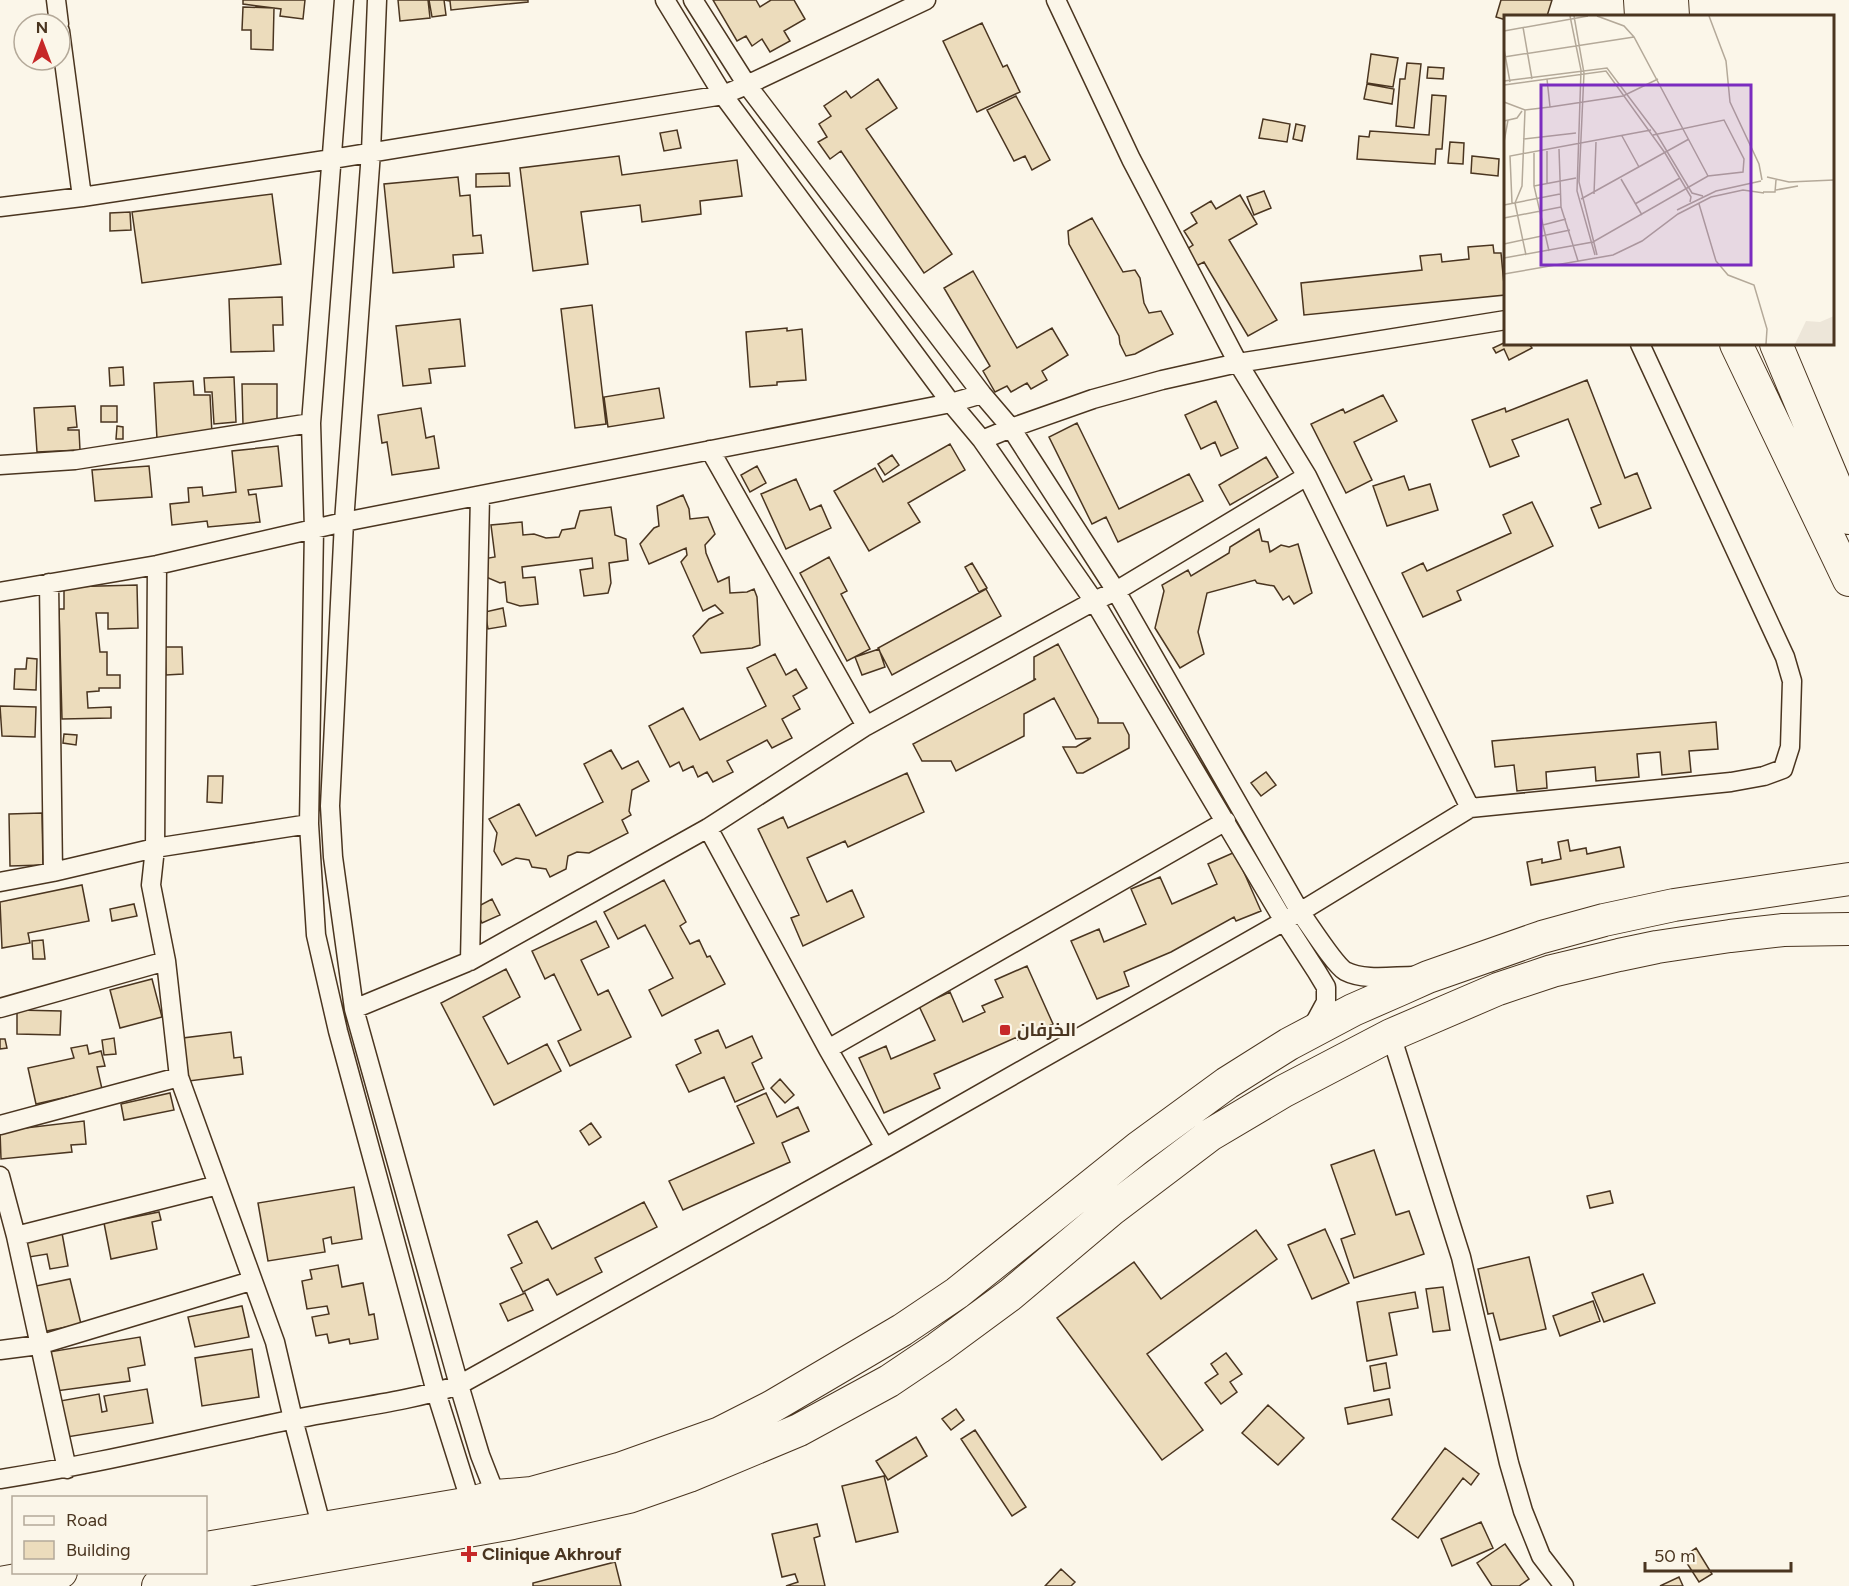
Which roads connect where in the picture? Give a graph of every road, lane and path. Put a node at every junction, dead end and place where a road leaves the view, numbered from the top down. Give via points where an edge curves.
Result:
1 (344, 0) edge
2 (377, 0) edge
3 (665, 0) edge
4 (693, 0) edge
5 (926, 0) edge
6 (1056, 0) edge
7 (1640, 0) edge
8 (1672, 0) edge
9 (1641, 15) edge
10 (1673, 15) edge
11 (65, 72) edge
12 (747, 85) junction
13 (723, 95) junction
14 (371, 152) junction
15 (332, 159) junction
16 (82, 197) junction
17 (0, 207) edge
18 (1504, 320) edge
19 (1640, 345) edge
20 (1736, 345) edge
21 (1776, 345) edge
22 (1238, 363) junction
23 (982, 394) junction
24 (951, 403) junction
25 (311, 423) junction
26 (1011, 428) junction
27 (982, 440) junction
28 (710, 450) junction
29 (0, 465) edge
30 (1307, 476) junction
31 (480, 496) junction
32 (1849, 518) edge
33 (344, 522) junction
34 (314, 529) junction
35 (157, 565) junction
36 (1849, 580) edge
37 (49, 583) junction
38 (1116, 591) junction
39 (0, 592) edge
40 (1094, 601) junction
41 (866, 726) junction
42 (1470, 808) junction
43 (1226, 821) junction
44 (309, 824) junction
45 (708, 828) junction
46 (155, 848) junction
47 (53, 872) junction
48 (1849, 879) edge
49 (0, 882) edge
50 (1292, 916) junction
51 (1849, 929) edge
52 (166, 961) junction
53 (470, 961) junction
54 (1428, 976) junction
55 (0, 1008) edge
56 (354, 1010) junction
57 (1309, 1034) junction
58 (1390, 1035) junction
59 (828, 1049) junction
60 (178, 1077) junction
61 (0, 1125) edge
62 (885, 1148) junction
63 (0, 1176) edge
64 (218, 1185) junction
65 (16, 1236) junction
66 (251, 1281) junction
67 (39, 1345) junction
68 (0, 1350) edge
69 (459, 1385) junction
70 (436, 1392) junction
71 (292, 1419) junction
72 (67, 1469) junction
73 (0, 1479) edge
74 (484, 1500) junction
75 (326, 1542) junction
76 (207, 1548) edge
77 (207, 1573) edge
78 (50, 1574) edge
79 (204, 1574) edge
80 (0, 1583) edge
81 (158, 1586) edge
82 (1564, 1586) edge

1 - 15 street
2 - 14 street
3 - 13 street
4 - 12 street
5 - 12 street
6 - 22 street via 1131,159
7 - 9 highway
8 - 10 highway
11 - 16 street
12 - 13 street
12 - 23 street
13 - 14 street
13 - 24 street
14 - 15 street
14 - 33 street
15 - 16 street
15 - 25 street
16 - 17 street
18 - 22 street
19 - 42 street via 1785,657 1792,681 1790,747 1783,769 1731,782
20 - 36 highway
21 - 32 highway
22 - 26 street via 1130,387
22 - 30 street
23 - 24 street
23 - 26 street
24 - 27 street
24 - 28 street
25 - 29 street via 75,459
25 - 34 street
26 - 27 street
26 - 38 street
27 - 40 street
28 - 31 street
28 - 41 street
30 - 38 street
30 - 42 street
31 - 33 street
31 - 53 street
33 - 34 street
33 - 56 street via 330,806
34 - 35 street
34 - 44 street
35 - 37 street
35 - 46 street
37 - 39 street
37 - 47 street
38 - 40 street
38 - 50 street
40 - 41 street
40 - 43 street
41 - 45 street
42 - 50 street
43 - 50 street
43 - 59 street
44 - 46 street
44 - 70 street via 316,935 338,1031
45 - 53 street
45 - 59 street
46 - 47 street
46 - 52 street via 151,885
47 - 49 street
48 - 54 highway via 1674,905 1604,920 1542,936
50 - 54 street via 1343,970 1357,975
50 - 57 street via 1326,987 1326,1002
50 - 62 street
51 - 58 highway via 1740,935 1619,955 1498,989
52 - 55 street
52 - 60 street
53 - 56 street
54 - 57 highway
56 - 69 street
57 - 74 highway via 1179,1117 957,1293 835,1371 773,1406 674,1450 565,1485
58 - 75 highway via 1210,1136 938,1348 889,1381 799,1430 629,1497 513,1523
58 - 82 street via 1461,1257 1523,1511 1541,1556
59 - 62 street
60 - 61 street
60 - 64 street
62 - 69 street
63 - 65 street
64 - 65 street
64 - 66 street
65 - 67 street
66 - 67 street
66 - 71 street via 275,1342
67 - 68 street
67 - 72 street
69 - 70 street
69 - 74 street via 480,1455
70 - 71 street
70 - 74 street
71 - 72 street
71 - 75 street
72 - 73 street
74 - 75 highway
75 - 76 highway
75 - 77 highway
78 - 80 highway
79 - 81 highway

